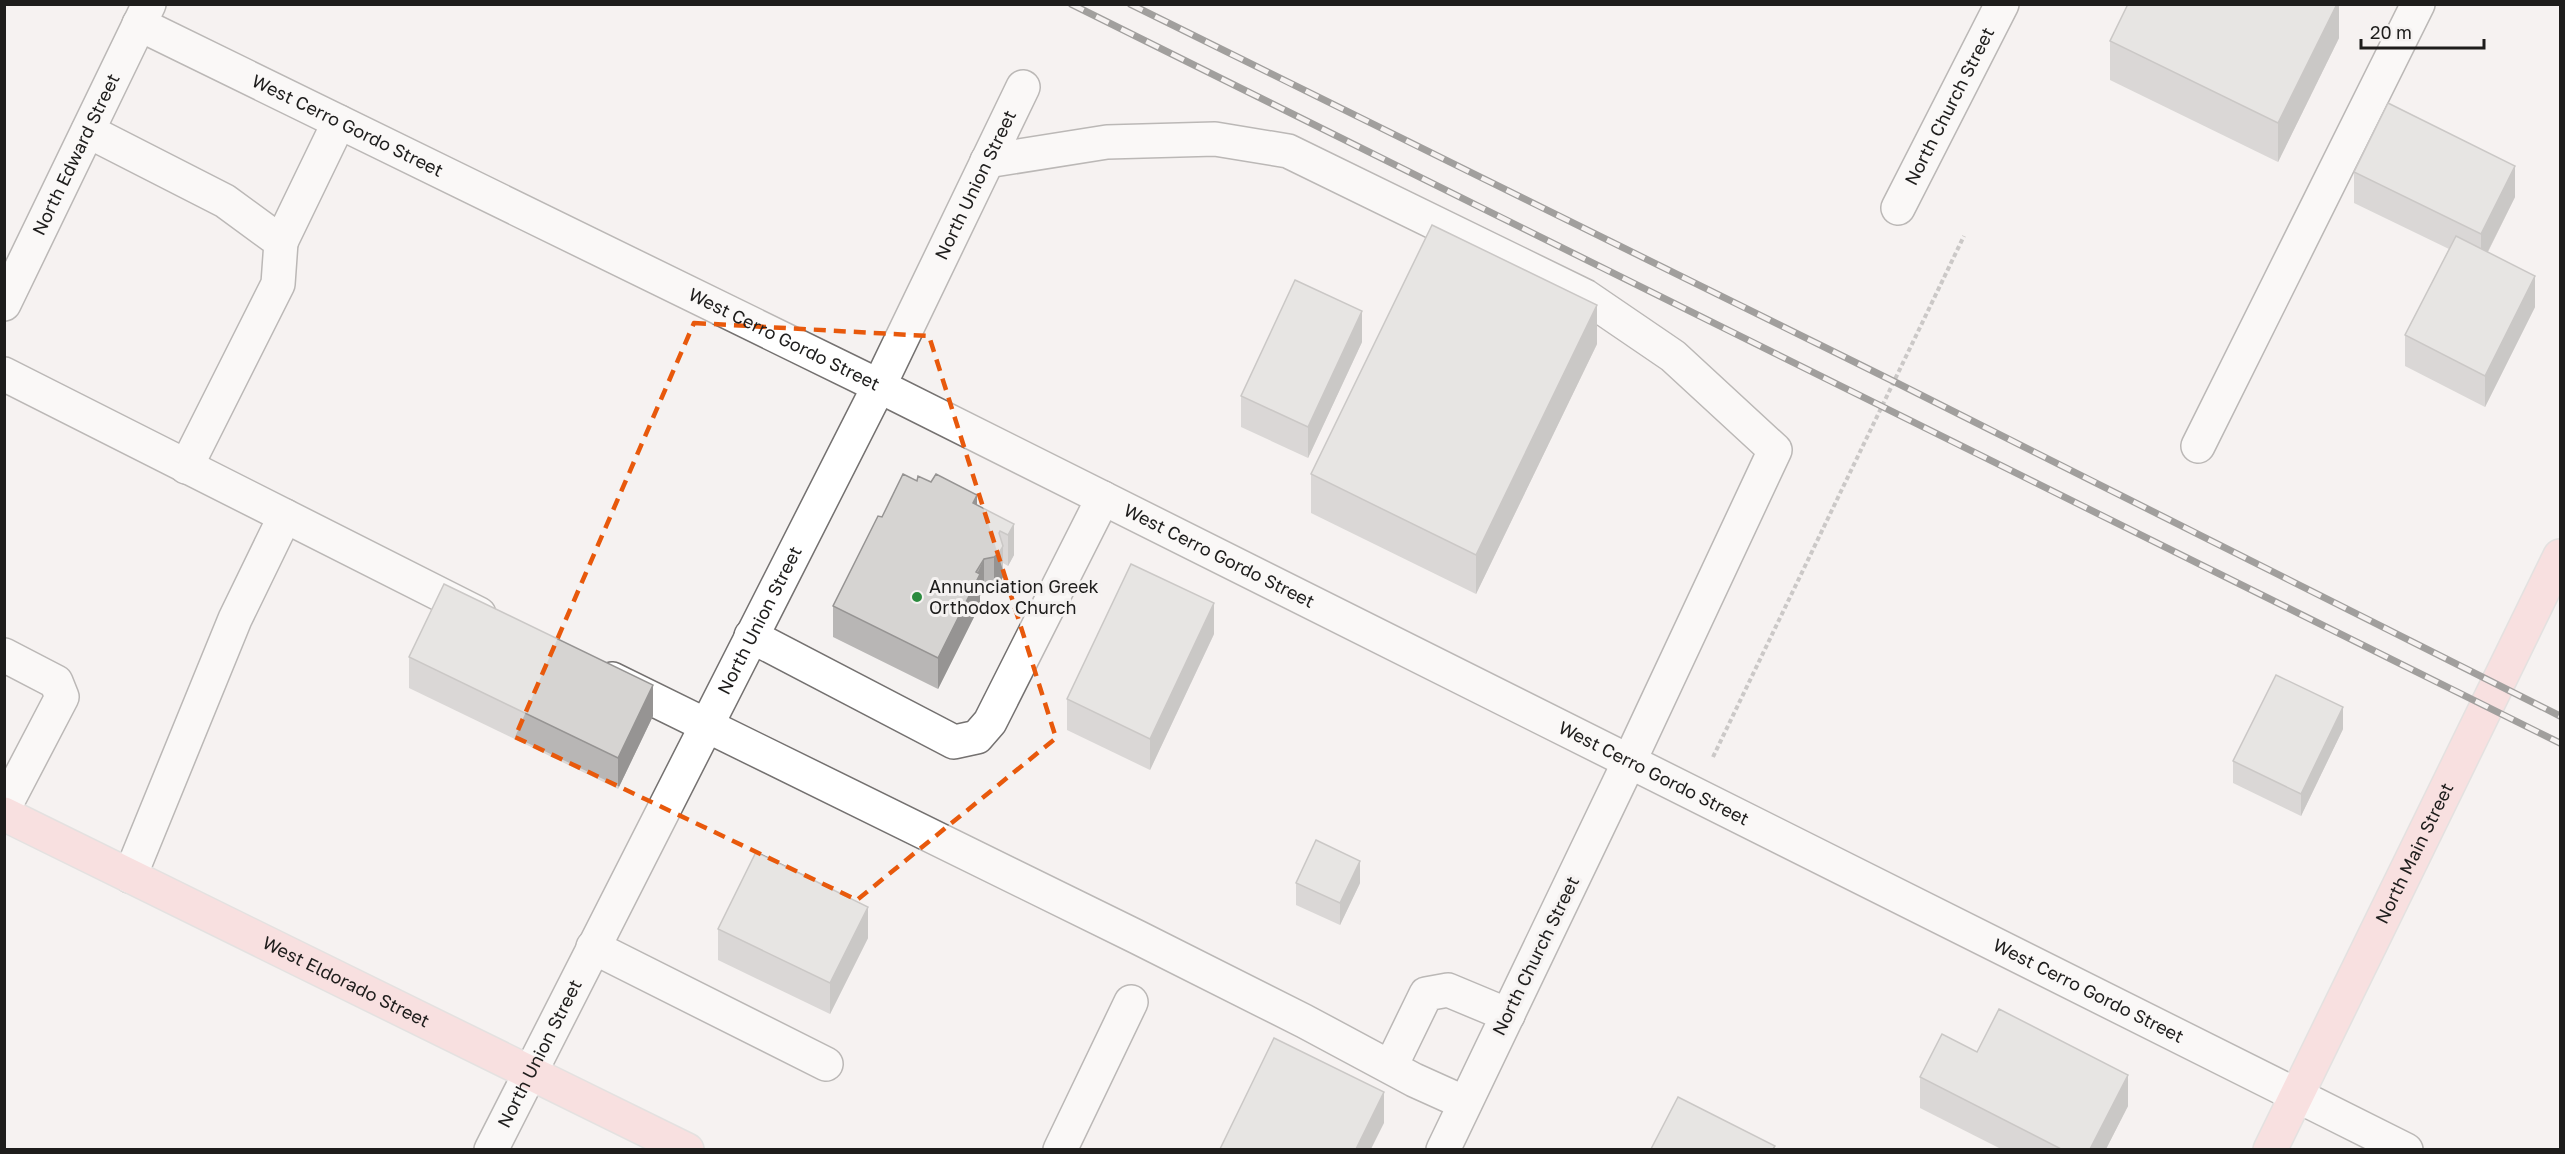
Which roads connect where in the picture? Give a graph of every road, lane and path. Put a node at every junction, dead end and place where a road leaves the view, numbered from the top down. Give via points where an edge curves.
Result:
1 (2002, 4) edge
2 (2418, 4) edge
3 (146, 10) edge
4 (1023, 87) dead end
5 (339, 122) junction
6 (88, 131) junction
7 (987, 161) junction
8 (1898, 208) dead end
9 (1964, 236) dead end
10 (281, 242) junction
11 (4, 304) edge
12 (4, 374) edge
13 (879, 386) junction
14 (2198, 446) dead end
15 (186, 467) junction
16 (1103, 498) junction
17 (285, 516) junction
18 (2560, 556) edge
19 (509, 630) edge
20 (751, 636) junction
21 (4, 655) edge
22 (582, 665) edge
23 (706, 724) junction
24 (1713, 757) dead end
25 (1629, 762) junction
26 (4, 808) edge
27 (4, 814) edge
28 (130, 876) junction
29 (593, 947) junction
30 (1131, 1002) dead end
31 (1508, 1016) junction
32 (826, 1064) dead end
33 (1391, 1066) junction
34 (530, 1071) junction
35 (2295, 1095) junction
36 (1465, 1103) junction
37 (491, 1149) edge
38 (687, 1149) edge
39 (1060, 1149) edge
40 (1443, 1149) edge
41 (2270, 1149) edge
42 (2406, 1149) edge

1 - 8 street, North Church Street
2 - 14 street
3 - 5 street, West Cerro Gordo Street
3 - 6 street, North Edward Street
4 - 7 street, North Union Street
5 - 10 street
5 - 13 street, West Cerro Gordo Street
6 - 10 street via 225,201
6 - 11 street, North Edward Street
7 - 13 street, North Union Street
7 - 25 street, North Church Street via 1118,142 1215,139 1288,151 1586,296 1673,356 1775,450
9 - 24 path
10 - 15 street via 278,284
12 - 15 street
13 - 16 street, West Cerro Gordo Street
13 - 20 street, North Union Street
15 - 17 street
16 - 20 street via 990,722 977,737 954,742 945,738
16 - 25 street, West Cerro Gordo Street
17 - 19 street
17 - 28 street via 235,619
18 - 35 main road, North Main Street
20 - 23 street, North Union Street
21 - 26 street via 56,682 62,697
22 - 23 street
23 - 29 street, North Union Street
23 - 33 street
25 - 31 street, North Church Street
25 - 35 street, West Cerro Gordo Street
27 - 28 main road, West Eldorado Street
28 - 34 main road, West Eldorado Street
29 - 32 street
29 - 34 street, North Union Street
30 - 39 street
31 - 33 street via 1448,990 1426,994
31 - 36 street, North Church Street
33 - 36 street
34 - 37 street, North Union Street
34 - 38 main road, West Eldorado Street
35 - 41 main road, North Main Street
35 - 42 street, West Cerro Gordo Street
36 - 40 street, North Church Street

